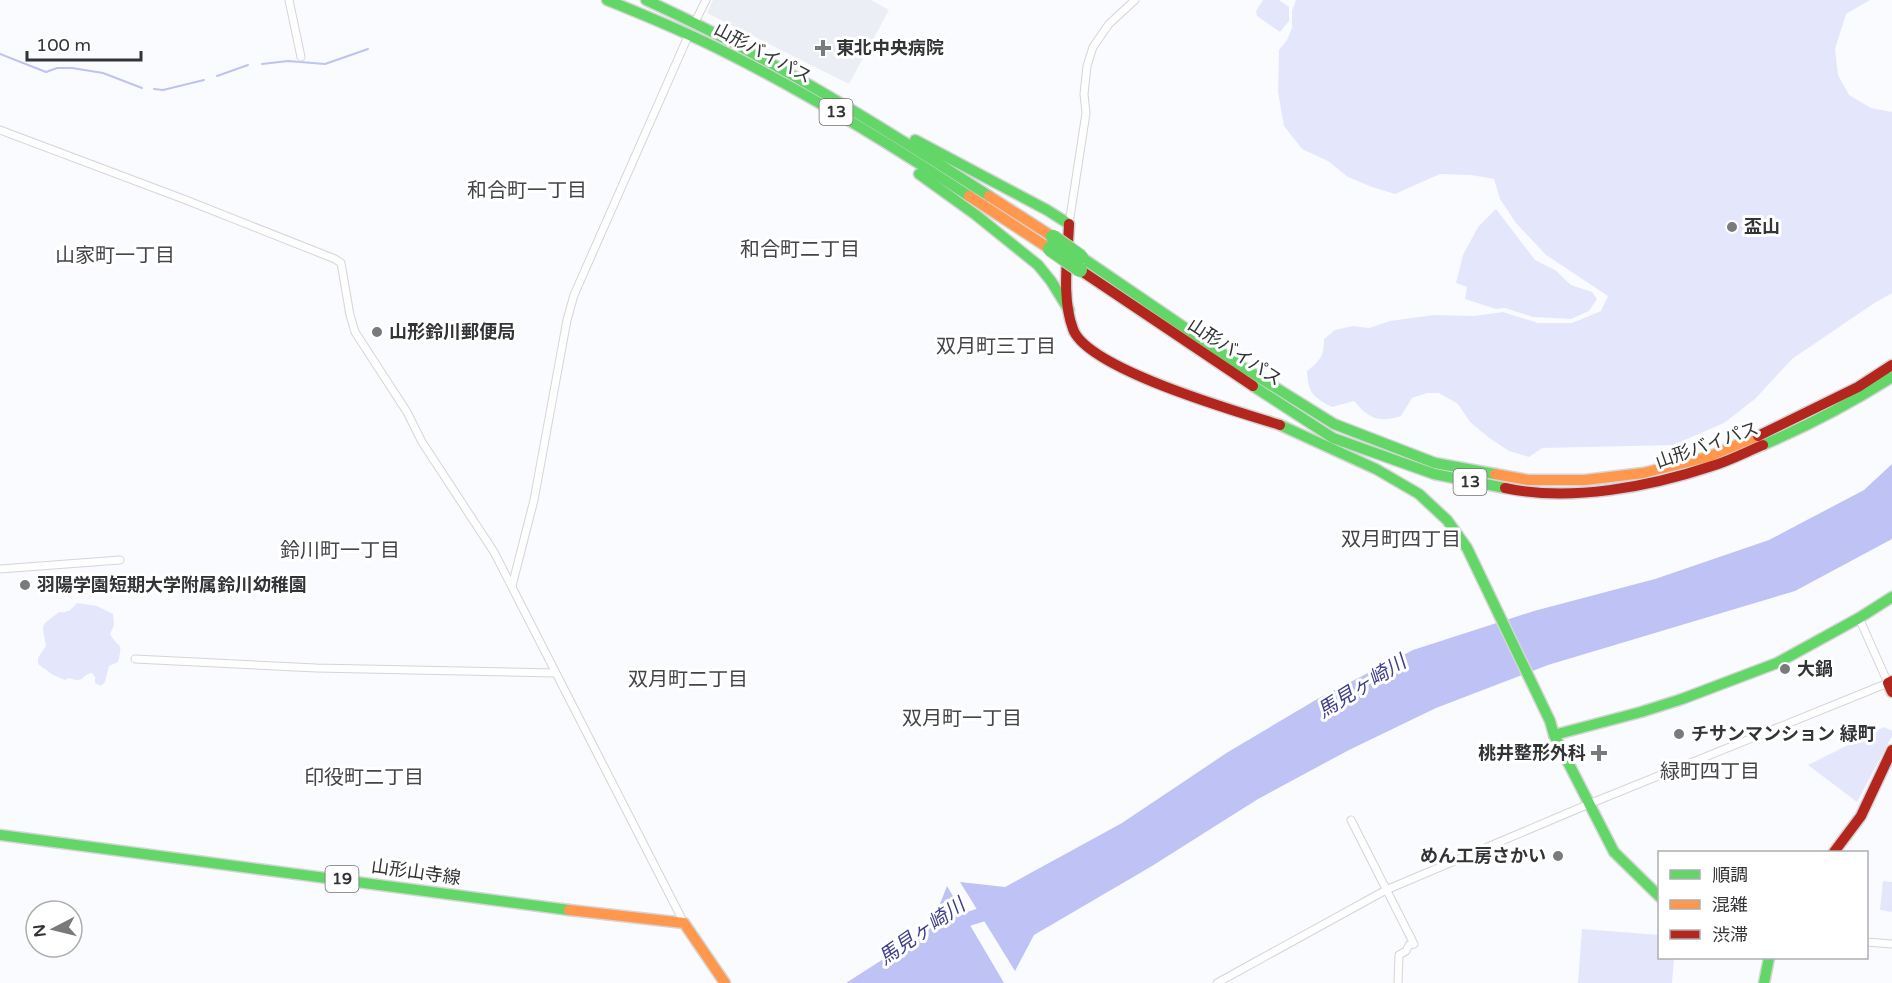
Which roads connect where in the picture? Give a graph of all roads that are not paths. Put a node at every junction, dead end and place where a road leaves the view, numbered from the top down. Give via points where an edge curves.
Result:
1 (289, 0) edge
2 (607, 0) edge
3 (646, 0) edge
4 (706, 0) edge
5 (1135, 0) edge
6 (695, 21) junction
7 (689, 34) junction
8 (302, 57) dead end
9 (844, 110) junction
10 (0, 130) edge
11 (1069, 224) junction
12 (1080, 263) junction
13 (1069, 310) junction
14 (1892, 365) edge
15 (1892, 377) edge
16 (120, 560) dead end
17 (0, 569) edge
18 (512, 586) junction
19 (1892, 597) edge
20 (1859, 618) junction
21 (135, 659) dead end
22 (555, 673) junction
23 (1891, 685) edge
24 (1554, 735) junction
25 (1892, 750) edge
26 (1589, 804) junction
27 (1351, 820) dead end
28 (0, 835) edge
29 (1835, 851) edge
30 (1386, 890) junction
31 (1658, 896) edge
32 (684, 922) junction
33 (1868, 942) edge
34 (1892, 944) edge
35 (1770, 959) edge
36 (723, 978) edge
37 (1217, 983) edge
38 (1398, 983) edge
39 (1764, 983) edge

1 - 8 street
2 - 7 main road, 山形バイパス / 13
3 - 6 main road, 山形バイパス / 13
4 - 6 street
5 - 11 street via 1109,24 1093,47 1087,66 1086,113
6 - 7 street
6 - 9 main road, 山形バイパス / 13 via 774,62
7 - 9 main road, 山形バイパス / 13
7 - 18 street via 574,295 534,500
9 - 11 main road
9 - 12 main road, 山形バイパス / 13, bridge via 906,144
9 - 13 main road via 1038,265
10 - 18 street via 342,263 355,332
11 - 13 main road
12 - 14 main road, 山形バイパス / 13 via 1334,424 1435,463 1528,480 1585,480 1643,473 1708,457 1786,423
12 - 15 main road, 山形バイパス / 13 via 1193,347 1333,438 1434,474 1527,493 1588,492 1644,485 1713,466 1784,436
13 - 24 main road via 1073,330 1083,344 1112,362 1177,392 1282,426 1419,494 1448,520 1467,548
16 - 17 street
18 - 22 street
19 - 20 main road
20 - 23 street
20 - 24 main road via 1777,663 1682,699
21 - 22 street
22 - 32 street
23 - 26 street
24 - 26 main road
25 - 29 main road via 1861,816
26 - 30 street
26 - 31 main road via 1614,852
27 - 30 street
28 - 32 main road, 山形山寺線 / 19 via 499,902
30 - 37 street
30 - 38 street via 1414,944 1399,955
32 - 36 main road
33 - 34 street
35 - 39 main road

